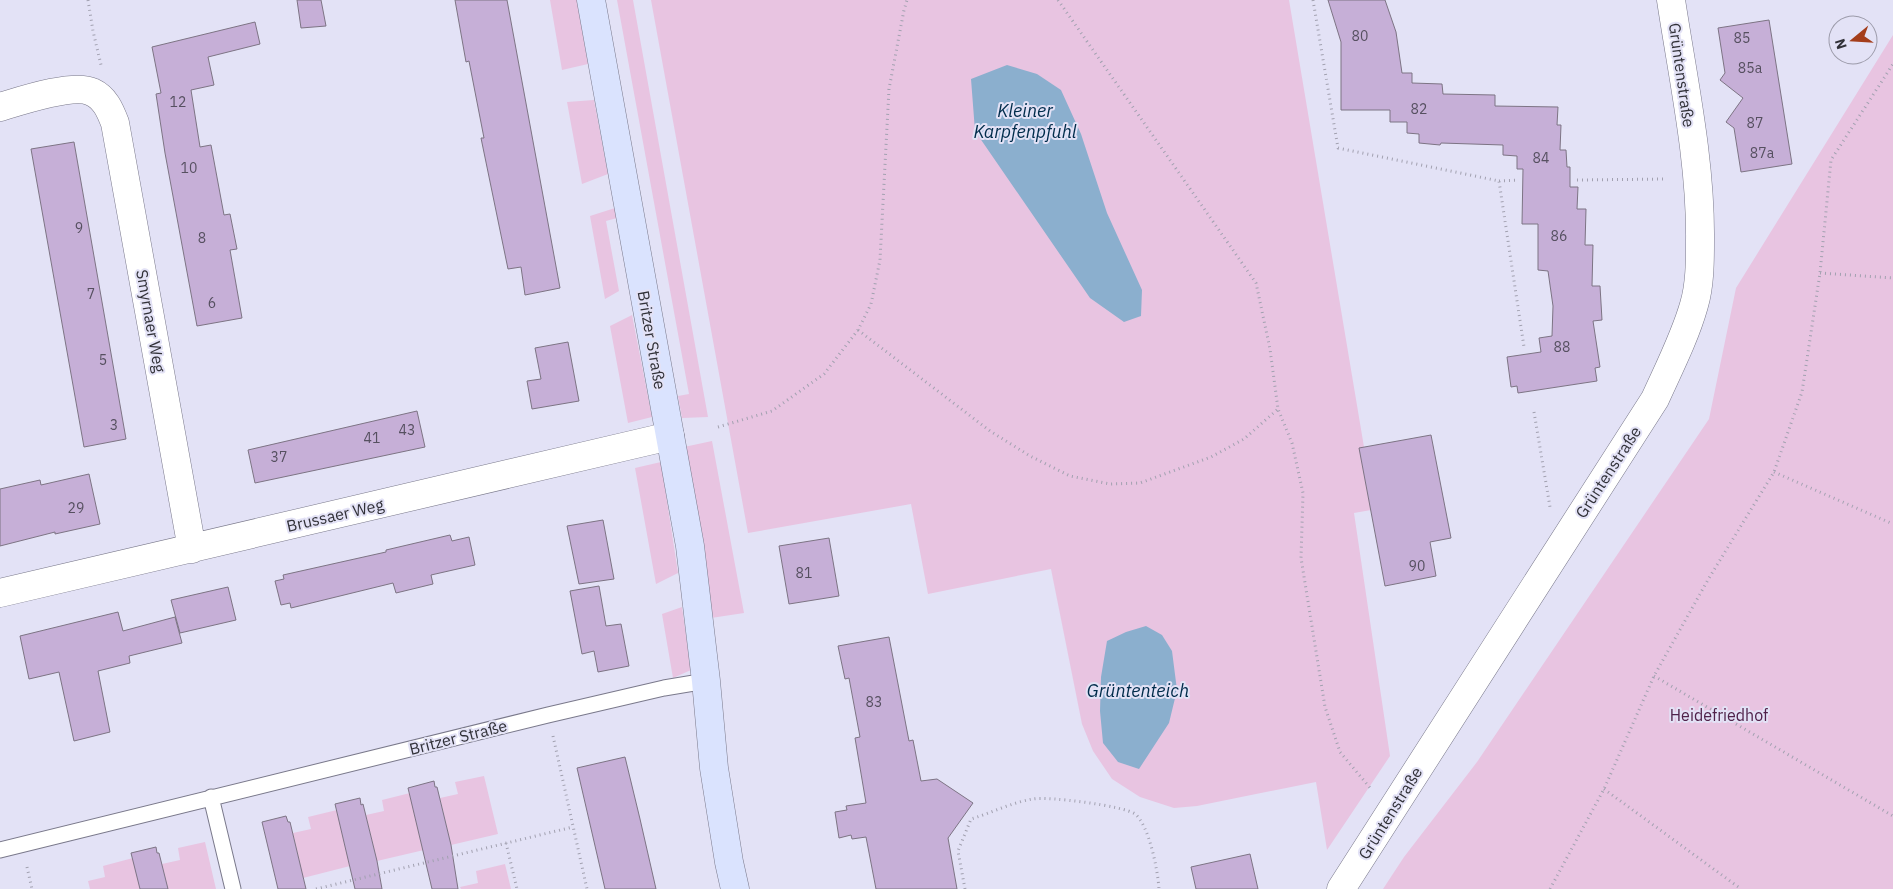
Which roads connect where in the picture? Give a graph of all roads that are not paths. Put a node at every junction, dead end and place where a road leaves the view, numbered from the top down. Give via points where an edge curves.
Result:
1 (591, 0) edge
2 (1671, 0) edge
3 (0, 106) edge
4 (670, 436) junction
5 (192, 549) junction
6 (0, 593) edge
7 (706, 681) junction
8 (211, 797) junction
9 (0, 850) edge
10 (232, 889) edge
11 (735, 889) edge
12 (1341, 889) edge

1 - 4 main road, Britzer Straße
2 - 12 street, Grüntenstraße via 1697,171 1700,217 1695,303 1682,339 1655,399
3 - 5 street, Smyrnaer Weg via 63,91 82,90 92,91 109,107 115,123
4 - 5 street, Brussaer Weg
4 - 7 main road, Britzer Straße via 690,546
5 - 6 street, Brussaer Weg
7 - 8 lane, Britzer Straße via 548,715
7 - 11 main road, Britzer Straße via 714,768
8 - 9 lane, Britzer Straße
8 - 10 lane

